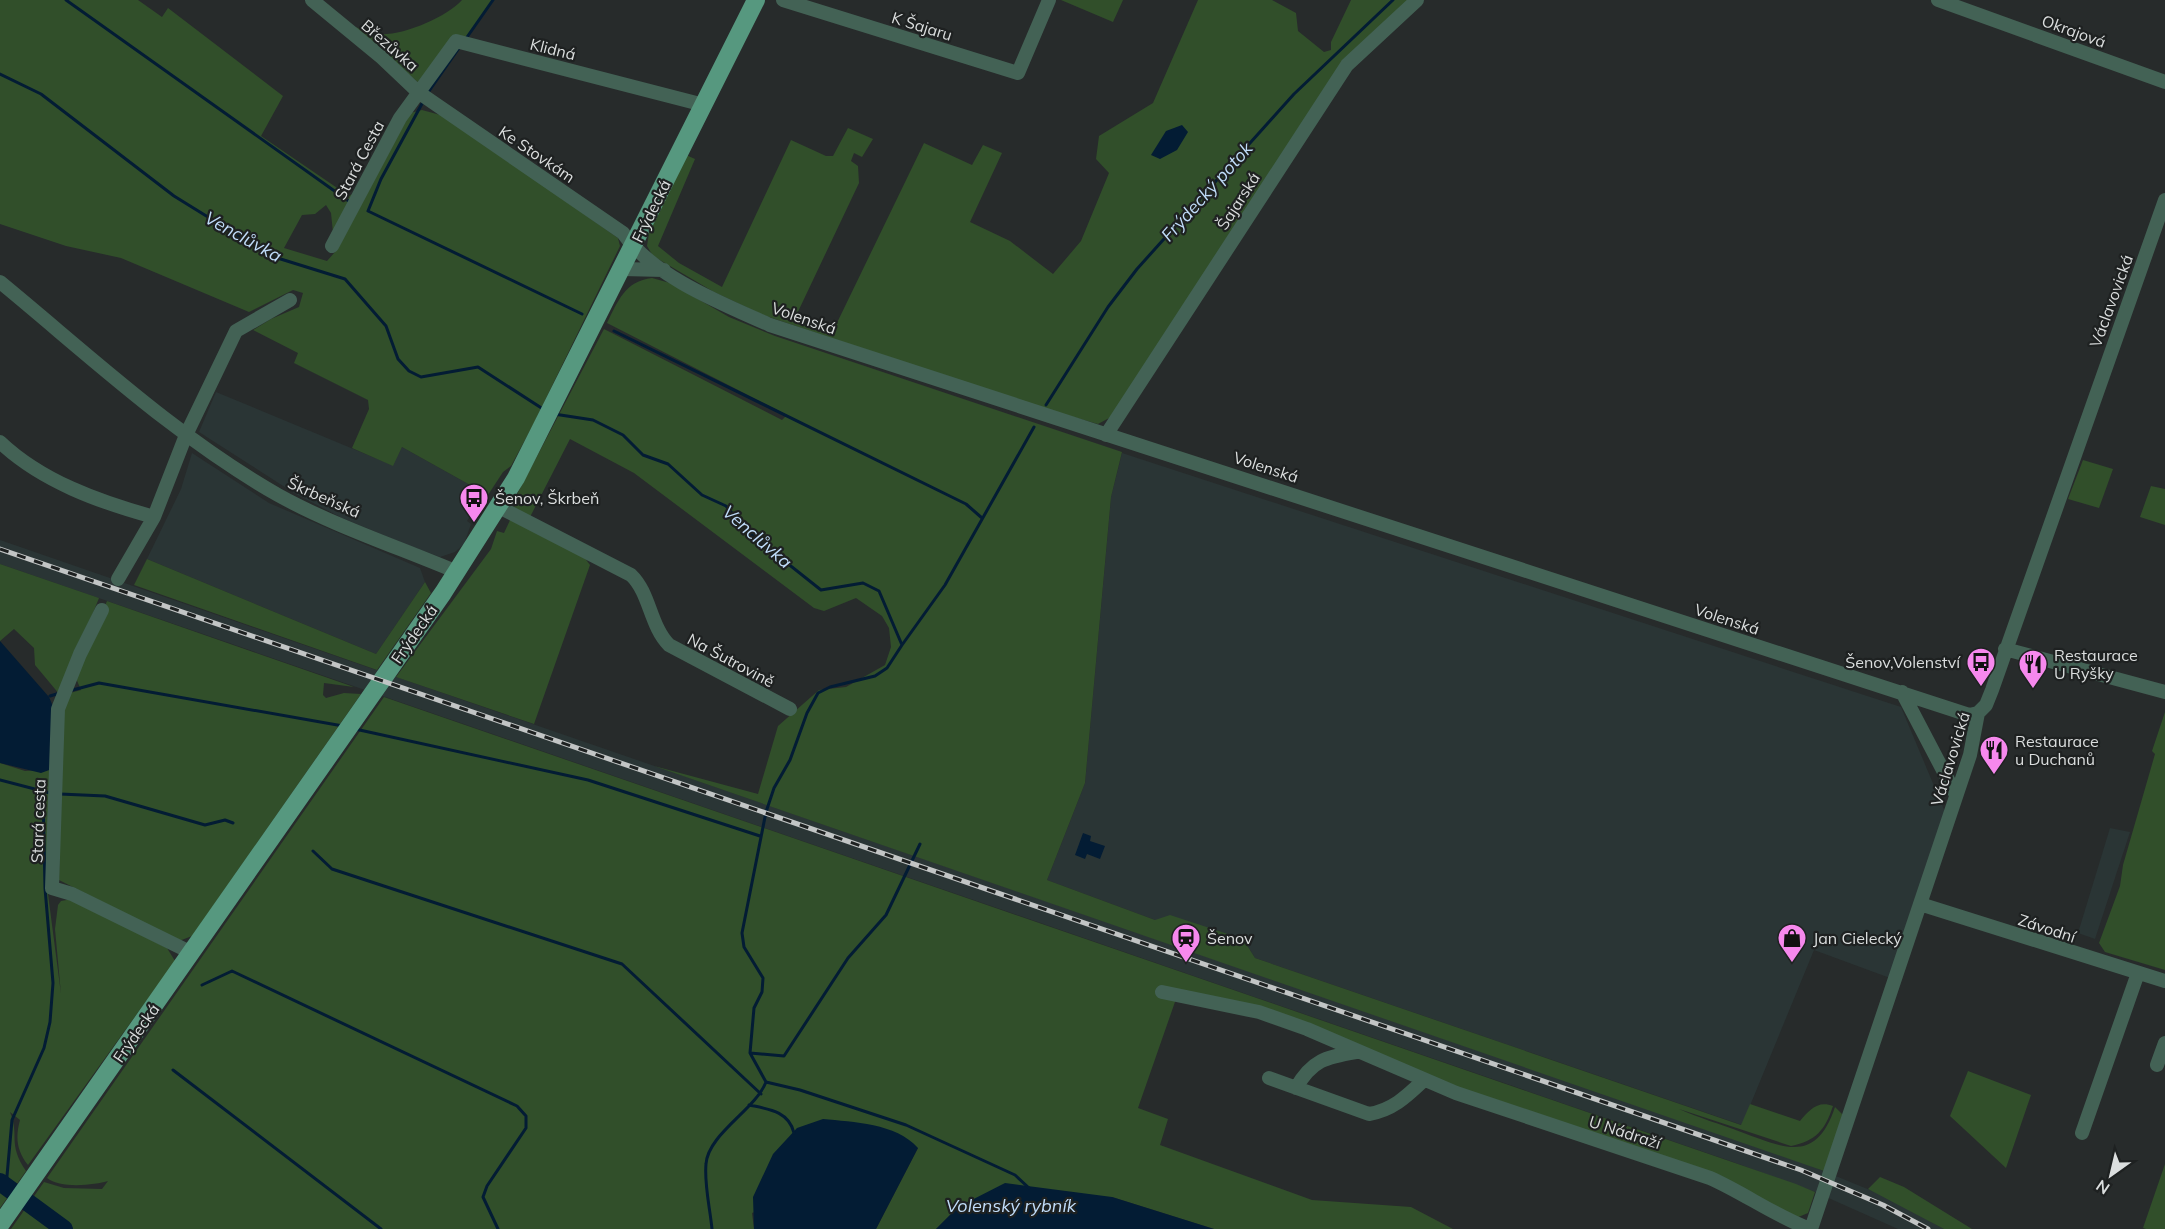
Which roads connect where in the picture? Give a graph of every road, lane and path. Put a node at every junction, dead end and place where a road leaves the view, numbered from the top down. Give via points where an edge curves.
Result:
1 (312, 0) edge
2 (756, 0) edge
3 (783, 0) edge
4 (1049, 0) edge
5 (1417, 0) edge
6 (1938, 0) edge
7 (2165, 82) edge
8 (418, 92) junction
9 (704, 105) junction
10 (2165, 200) edge
11 (333, 246) dead end
12 (633, 248) junction
13 (622, 269) junction
14 (664, 270) junction
15 (0, 282) edge
16 (290, 300) dead end
17 (186, 435) junction
18 (1106, 435) junction
19 (0, 442) edge
20 (499, 507) junction
21 (154, 517) junction
22 (457, 572) junction
23 (118, 579) dead end
24 (102, 610) dead end
25 (2005, 649) junction
26 (1902, 692) junction
27 (2165, 692) edge
28 (790, 709) dead end
29 (1978, 713) junction
30 (1956, 795) junction
31 (1920, 904) junction
32 (192, 952) junction
33 (2138, 973) junction
34 (2165, 981) edge
35 (1162, 992) dead end
36 (2165, 1043) edge
37 (1356, 1052) junction
38 (2157, 1065) dead end
39 (1269, 1078) dead end
40 (1424, 1080) junction
41 (1296, 1088) junction
42 (2082, 1133) dead end
43 (0, 1225) edge
44 (1810, 1229) edge

1 - 8 street, Březůvka
2 - 9 main road, Frýdecká
3 - 4 street, K Šajaru via 1018,73
5 - 18 street, Šajarská via 1347,65
6 - 7 street, Okrajová
8 - 9 street, Klidná via 456,41
8 - 11 street, Stará Cesta via 400,118
8 - 12 street, Ke Stovkám via 622,233
9 - 12 main road, Frýdecká
10 - 25 street, Václavovická
12 - 13 main road, Frýdecká
12 - 14 street, Volenská
13 - 14 street
13 - 20 main road, Frýdecká
14 - 18 street, Volenská via 695,291 770,325
15 - 17 street, Škrbeňská
16 - 17 street via 236,331
17 - 21 street
17 - 22 street, Škrbeňská via 296,504
18 - 26 street, Volenská
19 - 21 street via 22,463 54,480
20 - 22 main road, Frýdecká
20 - 28 street, Na Šutrovině via 631,575 669,645
21 - 23 street
22 - 32 main road, Frýdecká
24 - 32 street, Stará cesta via 58,709 52,888
25 - 27 street
25 - 29 street, Václavovická via 1986,705
26 - 29 street, Volenská via 1969,715
26 - 30 street
29 - 30 street, Václavovická via 1970,755
30 - 31 street, Václavovická
31 - 33 street, Závodní
31 - 44 street, Václavovická
32 - 43 main road, Frýdecká
33 - 34 street, Závodní
33 - 42 street
35 - 37 street, U Nádraží via 1259,1012
36 - 38 street
37 - 40 street, U Nádraží
37 - 41 street via 1311,1066
39 - 41 street
40 - 41 street via 1405,1099 1369,1114
40 - 44 street, U Nádraží via 1710,1178 1787,1221

